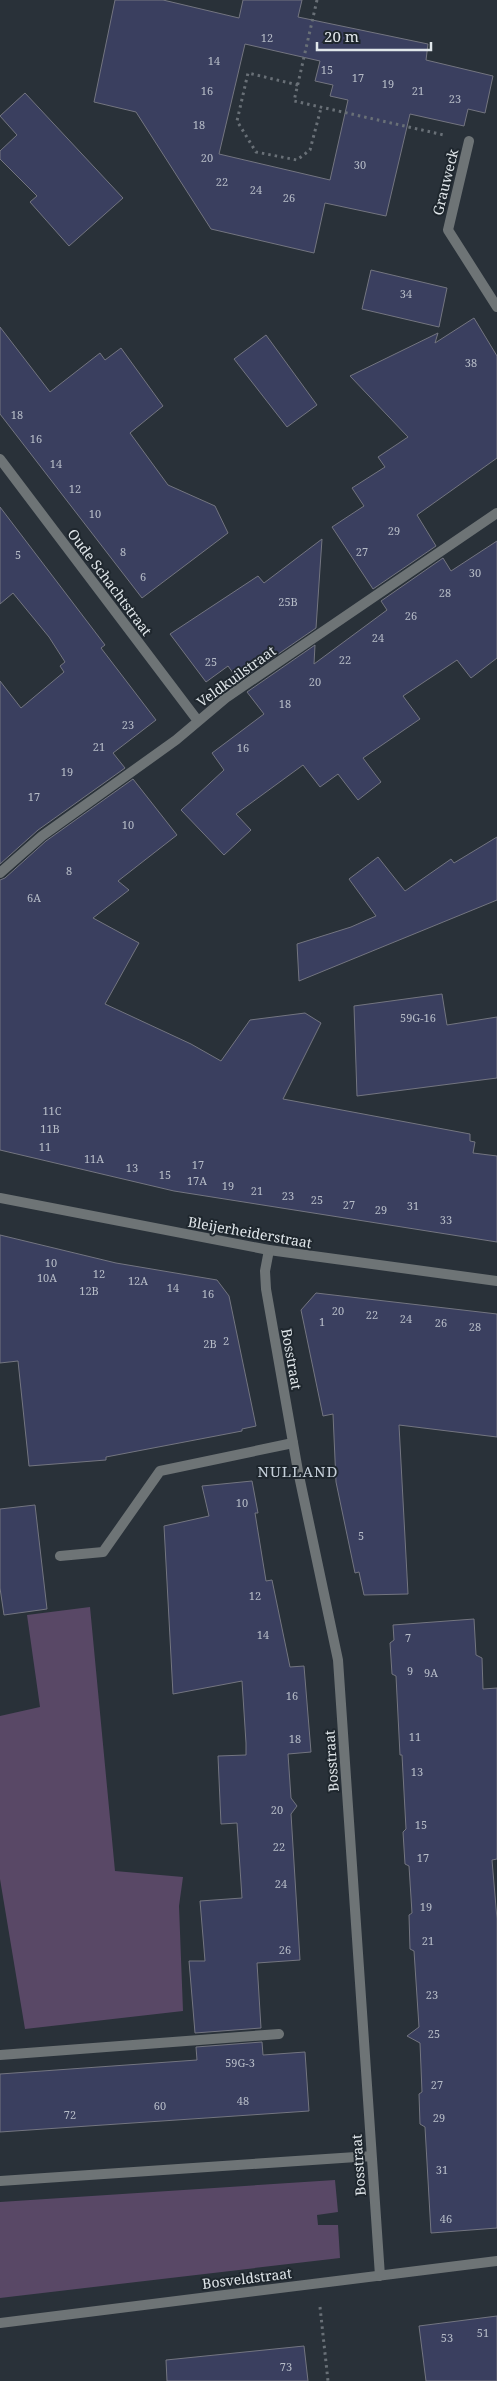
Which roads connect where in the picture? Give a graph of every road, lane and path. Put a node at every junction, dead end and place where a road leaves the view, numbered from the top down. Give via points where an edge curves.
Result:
1 (318, 0) edge
2 (298, 85) junction
3 (321, 108) junction
4 (469, 141) joint
5 (497, 307) edge
6 (0, 459) edge
7 (497, 513) edge
8 (198, 721) junction
9 (0, 873) edge
10 (0, 1198) edge
11 (269, 1250) junction
12 (497, 1281) edge
13 (293, 1443) junction
14 (60, 1556) dead end
15 (279, 2034) dead end
16 (0, 2055) edge
17 (371, 2156) junction
18 (0, 2181) edge
19 (497, 2261) edge
20 (380, 2276) junction
21 (318, 2283) junction
22 (0, 2323) edge
23 (328, 2381) edge

1 - 2 path, Grauweck
2 - 3 path, Grauweck via 294,101
2 - 3 path via 248,73 237,121 256,152 297,160 310,150
3 - 4 path, Grauweck
4 - 5 street, Grauweck via 448,230
6 - 8 street, Oude Schachtstraat
7 - 8 street, Veldkuilstraat via 227,697
8 - 9 street, Veldkuilstraat via 42,836
10 - 11 street, Bleijerheiderstraat
11 - 12 street, Bleijerheiderstraat
11 - 13 street, Bosstraat via 266,1289
13 - 14 street via 160,1471 103,1552
13 - 17 street, Bosstraat via 338,1660
15 - 16 street
17 - 18 street
17 - 20 street, Bosstraat
19 - 20 street, Bosveldstraat
20 - 21 street, Bosveldstraat
21 - 22 street, Bosveldstraat
21 - 23 path

